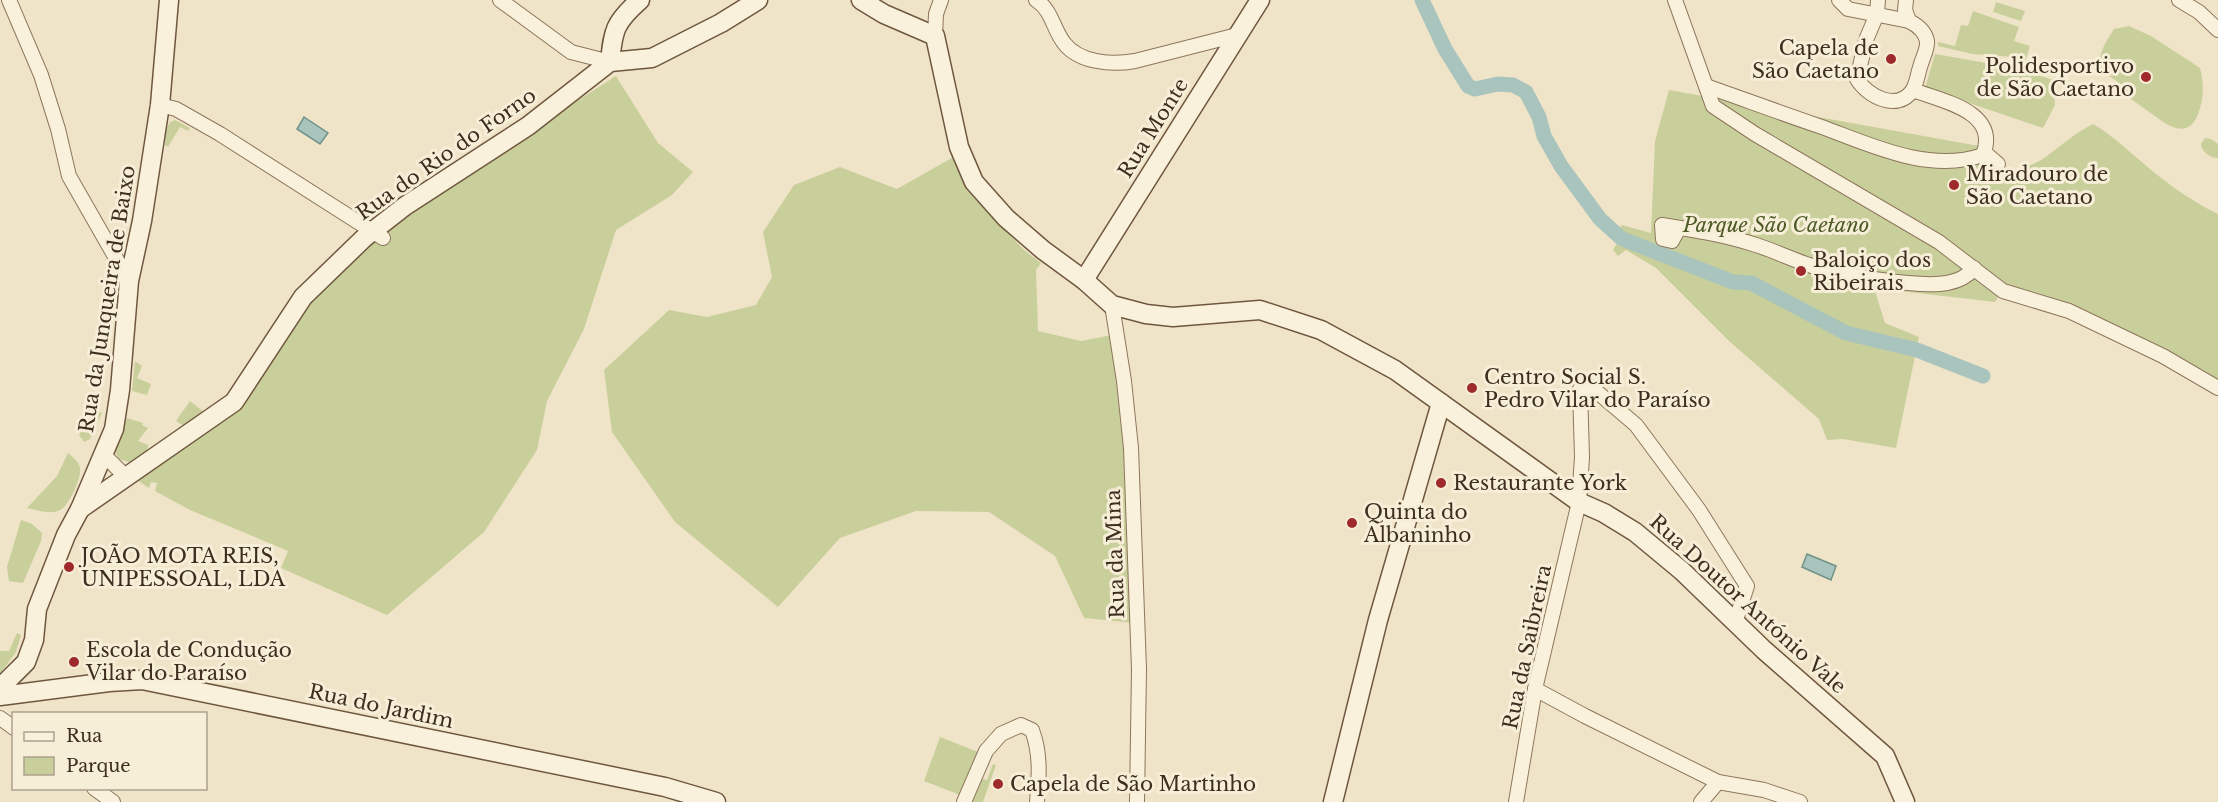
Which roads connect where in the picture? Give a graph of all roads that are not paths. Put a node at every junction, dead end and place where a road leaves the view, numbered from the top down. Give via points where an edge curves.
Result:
1 (9, 0) edge
2 (170, 0) edge
3 (500, 0) edge
4 (640, 0) edge
5 (758, 0) edge
6 (861, 0) edge
7 (941, 0) edge
8 (1036, 0) edge
9 (1260, 0) edge
10 (1675, 0) edge
11 (1839, 0) edge
12 (1906, 0) edge
13 (2179, 0) edge
14 (2200, 6) edge
15 (1877, 7) edge
16 (1908, 21) junction
17 (2218, 30) edge
18 (1237, 35) junction
19 (935, 36) junction
20 (610, 62) junction
21 (1706, 86) junction
22 (1913, 90) junction
23 (160, 105) junction
24 (1984, 152) junction
25 (1998, 164) dead end
26 (1679, 228) dead end
27 (377, 235) junction
28 (1974, 268) junction
29 (1084, 280) junction
30 (129, 281) junction
31 (1112, 305) junction
32 (2218, 388) edge
33 (1441, 403) junction
34 (104, 455) junction
35 (125, 476) junction
36 (1580, 502) junction
37 (80, 508) junction
38 (1736, 623) junction
39 (0, 688) edge
40 (1535, 689) junction
41 (0, 696) edge
42 (1718, 782) junction
43 (95, 790) edge
44 (113, 802) edge
45 (716, 802) edge
46 (964, 802) edge
47 (1037, 802) edge
48 (1137, 802) edge
49 (1333, 802) edge
50 (1516, 802) edge
51 (1701, 802) edge
52 (1800, 802) edge
53 (1905, 802) edge

1 - 30 street via 41,75 69,176
2 - 23 street, Rua da Junqueira de Baixo
3 - 20 street via 571,52
4 - 20 street via 623,15 612,34
5 - 20 street via 652,58
6 - 19 street
7 - 19 street
8 - 18 street via 1044,6 1072,51 1102,62 1135,61
9 - 18 street, Rua Monte
10 - 21 street
11 - 15 street via 1848,9
12 - 16 street
13 - 14 street
14 - 17 street
15 - 16 street
15 - 22 street via 1857,79 1870,94 1890,100 1903,99
16 - 22 street via 1924,33 1927,43
18 - 29 street, Rua Monte
19 - 29 street, Rua Doutor António Vale via 959,147 974,182 1006,218
20 - 27 street, Rua do Rio do Forno via 528,126 405,206
21 - 24 street via 1879,149 1928,160 1970,160
21 - 28 street via 1713,106 1939,242
22 - 24 street via 1972,112 1983,128
23 - 27 street via 176,109 220,134
23 - 30 street, Rua da Junqueira de Baixo
24 - 25 street
26 - 28 street via 1756,245 1813,267 1860,276 1947,283 1966,278
27 - 35 street, Rua do Rio do Forno via 303,297 234,402
28 - 32 street via 2002,291 2069,311 2163,356
29 - 31 street, Rua Doutor António Vale
30 - 34 street, Rua da Junqueira de Baixo via 120,390 114,429
31 - 33 street, Rua Doutor António Vale via 1160,316 1260,310 1274,313 1321,330 1395,370
31 - 48 street, Rua da Mina via 1131,448 1139,669
33 - 36 street, Rua Doutor António Vale
33 - 49 street via 1378,620
34 - 35 street
34 - 37 street, Rua da Junqueira de Baixo
35 - 37 street, Rua do Rio do Forno
36 - 38 street, Rua Doutor António Vale via 1635,532
36 - 38 street, Rua da Saibreira via 1580,389 1587,388 1596,391 1636,425 1699,510 1747,586
36 - 40 street, Rua da Saibreira
37 - 39 street, Rua da Junqueira de Baixo via 37,609 34,640 26,662
38 - 53 street, Rua Doutor António Vale via 1885,756
40 - 42 street
40 - 50 street, Rua da Saibreira
41 - 45 street, Rua do Jardim via 142,680 665,787
42 - 51 street
42 - 52 street via 1764,789
43 - 44 street
46 - 47 street via 986,751 1001,734 1021,725 1032,730 1038,747

